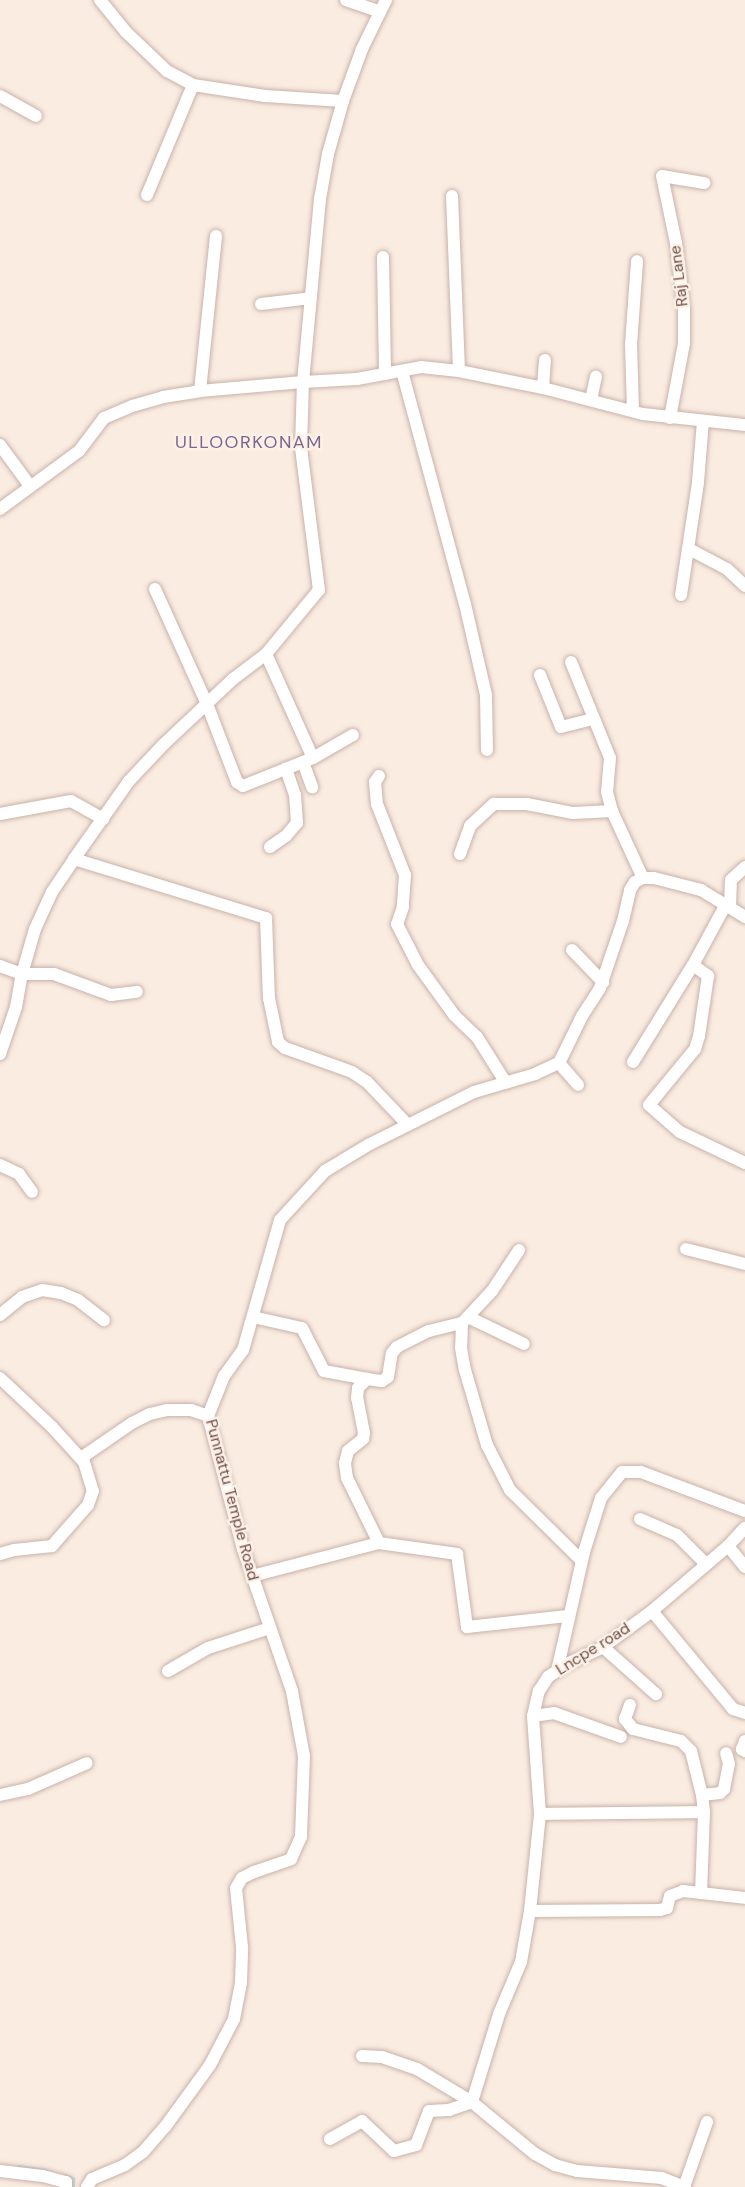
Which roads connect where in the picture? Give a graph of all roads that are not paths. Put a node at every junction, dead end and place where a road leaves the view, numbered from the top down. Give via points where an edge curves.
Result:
1 (100, 0) edge
2 (346, 0) edge
3 (386, 0) edge
4 (380, 12) junction
5 (193, 85) junction
6 (0, 96) edge
7 (343, 101) junction
8 (36, 116) dead end
9 (704, 183) dead end
10 (147, 195) dead end
11 (452, 196) dead end
12 (216, 236) dead end
13 (383, 257) dead end
14 (637, 261) dead end
15 (311, 298) junction
16 (261, 304) dead end
17 (545, 360) dead end
18 (402, 371) junction
19 (459, 371) junction
20 (385, 374) junction
21 (596, 377) dead end
22 (303, 382) junction
23 (543, 388) junction
24 (200, 391) junction
25 (591, 400) junction
26 (633, 411) junction
27 (670, 418) junction
28 (703, 421) junction
29 (745, 425) edge
30 (0, 445) edge
31 (30, 486) junction
32 (0, 509) edge
33 (689, 549) junction
34 (745, 586) edge
35 (155, 589) dead end
36 (681, 595) dead end
37 (266, 654) junction
38 (571, 662) dead end
39 (540, 675) dead end
40 (207, 704) junction
41 (593, 719) junction
42 (353, 735) dead end
43 (487, 750) dead end
44 (308, 760) junction
45 (286, 769) junction
46 (379, 776) dead end
47 (312, 787) dead end
48 (612, 811) junction
49 (0, 814) edge
50 (104, 819) junction
51 (270, 847) dead end
52 (460, 854) dead end
53 (74, 859) junction
54 (745, 867) edge
55 (644, 878) junction
56 (727, 907) junction
57 (745, 917) edge
58 (572, 950) dead end
59 (693, 965) junction
60 (0, 966) edge
61 (22, 974) junction
62 (603, 982) junction
63 (137, 992) dead end
64 (0, 1054) edge
65 (633, 1062) dead end
66 (559, 1063) junction
67 (506, 1083) junction
68 (578, 1084) dead end
69 (408, 1125) junction
70 (745, 1163) edge
71 (0, 1166) edge
72 (32, 1192) dead end
73 (686, 1249) dead end
74 (519, 1250) dead end
75 (745, 1264) edge
76 (0, 1315) edge
77 (253, 1317) junction
78 (104, 1320) dead end
79 (465, 1320) junction
80 (524, 1344) dead end
81 (0, 1378) edge
82 (367, 1379) junction
83 (208, 1416) junction
84 (81, 1458) junction
85 (745, 1511) edge
86 (640, 1519) dead end
87 (745, 1528) edge
88 (380, 1543) junction
89 (728, 1546) junction
90 (0, 1554) edge
91 (581, 1560) junction
92 (706, 1564) junction
93 (745, 1567) edge
94 (252, 1576) junction
95 (652, 1611) junction
96 (567, 1616) junction
97 (270, 1628) junction
98 (603, 1647) junction
99 (168, 1671) dead end
100 (557, 1671) junction
101 (656, 1694) dead end
102 (630, 1705) dead end
103 (745, 1713) edge
104 (533, 1716) junction
105 (621, 1737) dead end
106 (745, 1741) edge
107 (745, 1751) edge
108 (726, 1753) dead end
109 (87, 1763) dead end
110 (0, 1795) edge
111 (702, 1795) junction
112 (704, 1812) junction
113 (540, 1814) junction
114 (701, 1893) junction
115 (745, 1898) edge
116 (530, 1911) junction
117 (362, 2056) dead end
118 (472, 2102) junction
119 (707, 2122) dead end
120 (330, 2139) dead end
121 (0, 2171) edge
122 (66, 2187) edge
123 (87, 2187) edge
124 (685, 2187) edge

1 - 5 street via 126,32 167,71
2 - 4 street
3 - 4 street
4 - 7 street
5 - 7 street via 265,96
5 - 10 street
6 - 8 street
7 - 15 street via 320,199
9 - 27 street, Raj Lane via 662,176 684,310 684,343
11 - 19 street
12 - 24 street
13 - 20 street
14 - 26 street via 631,345
15 - 16 street
15 - 22 street
17 - 23 street
18 - 19 street via 421,367
18 - 20 street
18 - 43 street via 486,695
19 - 23 street
20 - 22 street
21 - 25 street
22 - 24 street
22 - 37 street via 301,448 319,590
23 - 25 street
24 - 31 street via 153,400 104,418 80,451
25 - 26 street
26 - 27 street
27 - 28 street
28 - 29 street
28 - 33 street
30 - 31 street
31 - 32 street
33 - 34 street via 727,569
33 - 36 street
35 - 40 street
37 - 40 street
37 - 44 street
38 - 41 street
39 - 41 street via 561,727
40 - 45 street via 237,782 243,786
40 - 50 street via 129,781
41 - 48 street via 610,758 607,783
42 - 44 street
44 - 45 street
44 - 47 street
45 - 51 street via 295,795 297,823
46 - 67 street via 375,782 377,804 405,875 403,907 397,924 418,965 454,1015 477,1037
48 - 52 street via 573,813 527,804 494,804 470,826
48 - 55 street
49 - 50 street via 71,801
50 - 53 street
53 - 61 street via 52,892 35,929
53 - 69 street via 266,918 269,998 278,1042 368,1082
54 - 56 street via 731,880
55 - 56 street via 701,890
55 - 62 street via 630,890
56 - 57 street
56 - 59 street
58 - 62 street
59 - 65 street
59 - 70 street via 708,976 695,1049 649,1105 680,1132
60 - 61 street
61 - 63 street via 54,974 111,995
61 - 64 street
62 - 66 street
66 - 67 street, Punnattu Temple Road
66 - 68 street
67 - 69 street, Punnattu Temple Road via 474,1092
69 - 77 street, Punnattu Temple Road via 325,1171 280,1220
71 - 72 street via 19,1174
73 - 75 street
74 - 79 street via 492,1291
76 - 78 street via 22,1297 42,1290 78,1300
77 - 82 street via 302,1329 324,1371
77 - 83 street, Punnattu Temple Road via 243,1350 224,1376
79 - 80 street
79 - 82 street via 429,1331 397,1347 392,1353 388,1377 382,1381
79 - 91 street via 461,1348 487,1445 510,1490
81 - 84 street
82 - 88 street via 358,1388 357,1398 363,1439 348,1451 345,1463 348,1478
83 - 84 street via 191,1410 150,1414
83 - 94 street, Punnattu Temple Road
84 - 90 street via 92,1479 93,1491 67,1529 52,1546
85 - 91 street via 641,1472 622,1472 601,1498
86 - 92 street via 677,1535
87 - 89 street, Lncpe road
88 - 94 street
88 - 96 street via 457,1554 467,1627
89 - 92 street, Lncpe road
89 - 93 street
91 - 96 street
92 - 95 street, Lncpe road
94 - 97 street, Punnattu Temple Road
95 - 98 street, Lncpe road
95 - 103 street via 733,1709
96 - 100 street
97 - 99 street via 208,1647
97 - 123 street, Punnattu Temple Road via 292,1691 304,1756 302,1827 297,1851 283,1864 242,1878 236,1888 243,1965 234,2019 210,2065 143,2152 125,2165 92,2179
98 - 100 street, Lncpe road
98 - 101 street
100 - 104 street, Lncpe road via 538,1691
102 - 111 street via 625,1719 633,1730 687,1744
104 - 105 street via 554,1713
104 - 113 street, Lncpe road
106 - 107 street
108 - 111 street via 729,1764 724,1789
109 - 110 street via 28,1789
111 - 112 street
112 - 113 street
112 - 114 street
113 - 116 street, Lncpe road
114 - 115 street
114 - 116 street via 675,1892 667,1908 660,1910
116 - 118 street, Lncpe road via 521,1962 499,2014
117 - 118 street via 382,2057 417,2069
118 - 120 street via 449,2110 429,2111 416,2145 394,2151 362,2121
118 - 124 street via 535,2154 555,2165 577,2171 662,2178
119 - 124 street
121 - 122 street via 43,2176 66,2182

